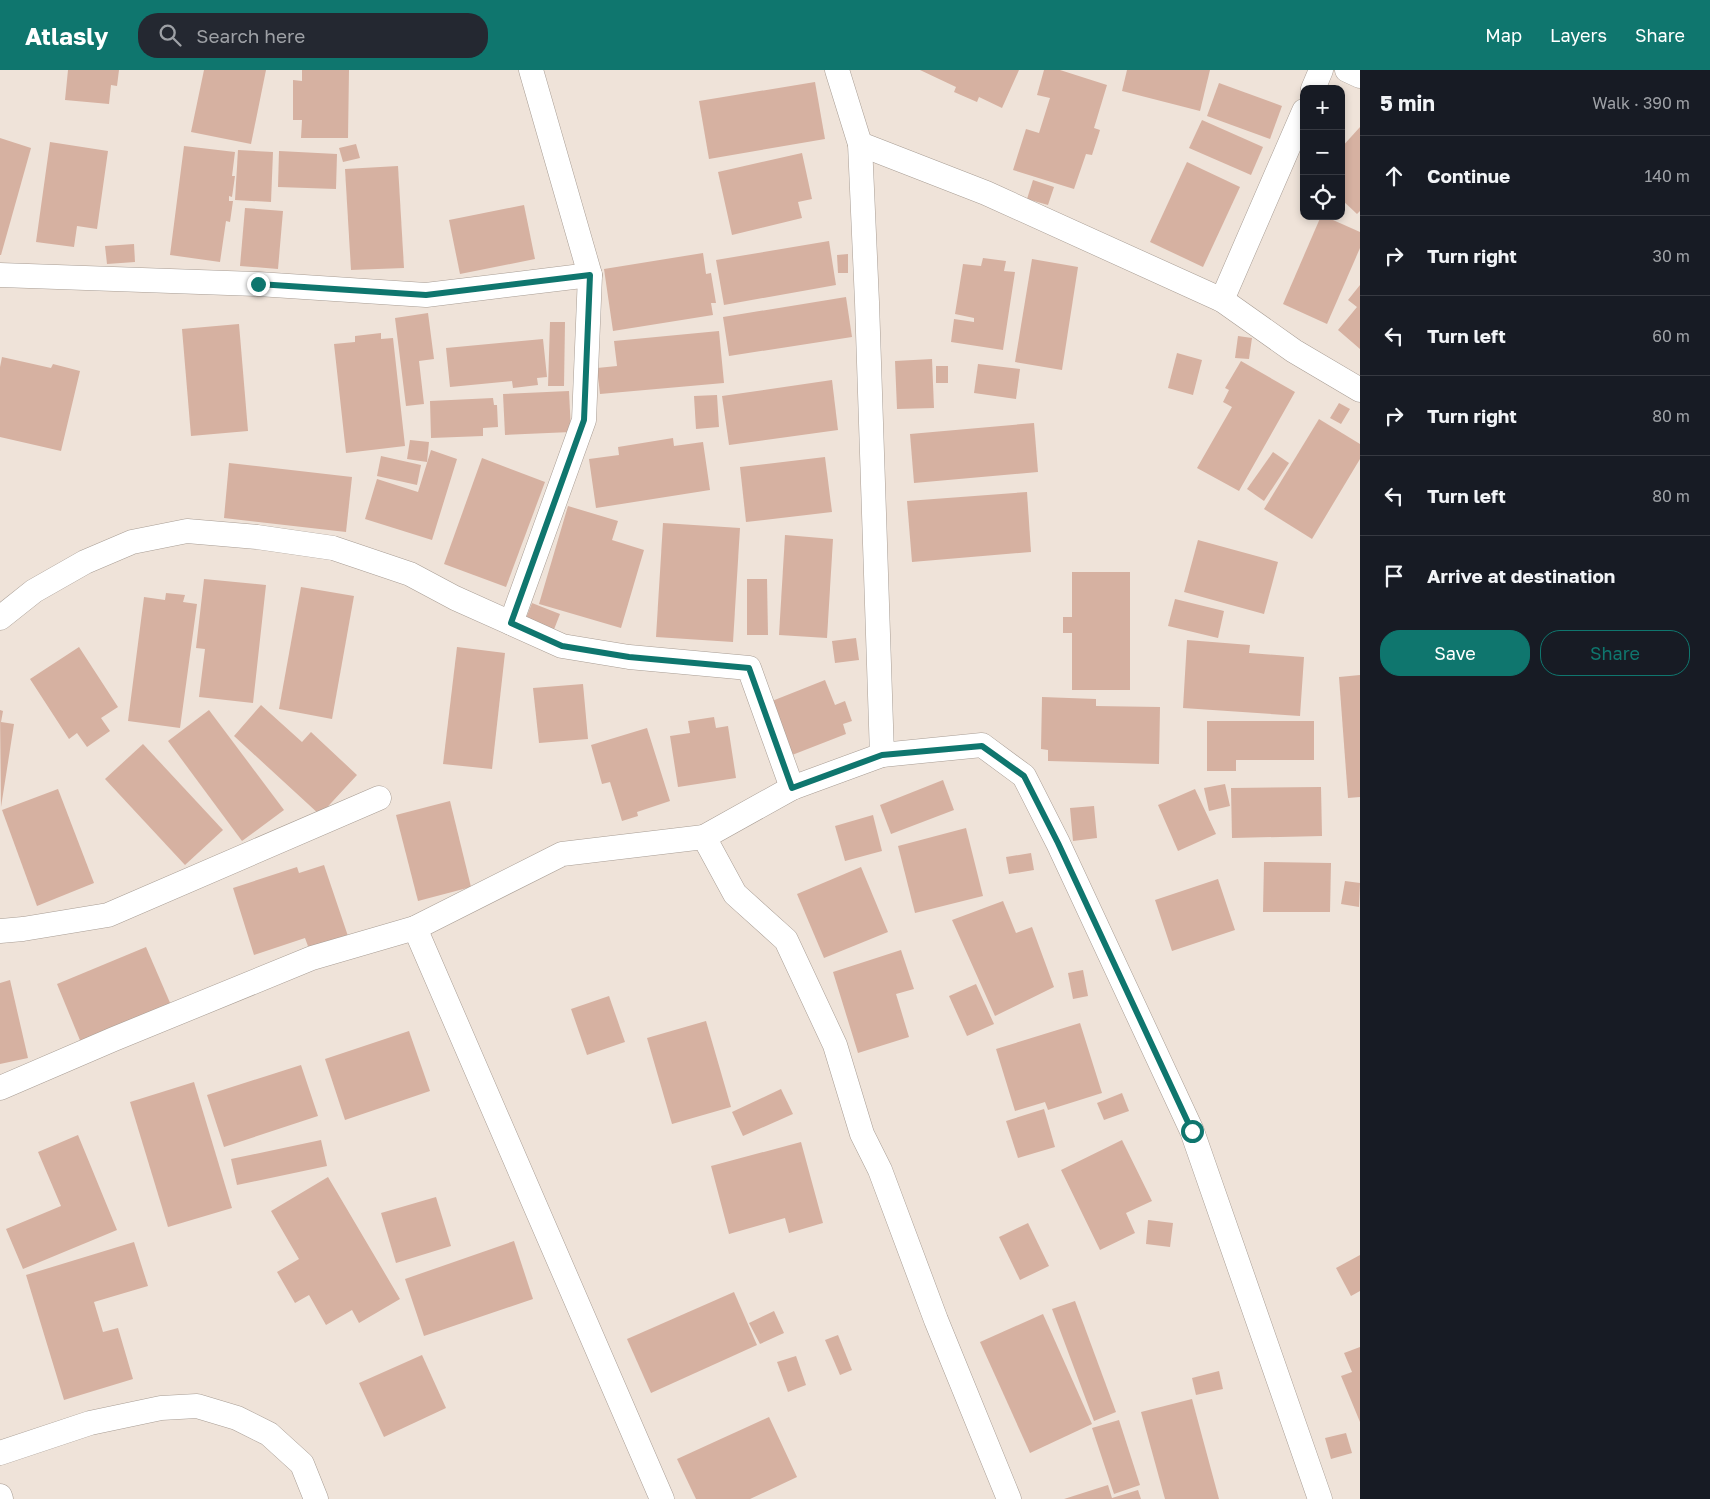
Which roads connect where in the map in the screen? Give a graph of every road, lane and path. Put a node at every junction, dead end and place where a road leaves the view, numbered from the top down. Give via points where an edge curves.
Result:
1 (531, 70) edge
2 (837, 70) edge
3 (1322, 70) edge
4 (1347, 70) edge
5 (1360, 76) edge
6 (1315, 85) edge
7 (1300, 120) edge
8 (860, 144) junction
9 (0, 275) edge
10 (590, 275) junction
11 (1222, 300) junction
12 (1360, 390) edge
13 (0, 618) edge
14 (511, 623) junction
15 (882, 755) junction
16 (792, 788) junction
17 (379, 798) dead end
18 (704, 836) junction
19 (415, 928) junction
20 (0, 931) edge
21 (0, 1088) edge
22 (0, 1453) edge
23 (316, 1499) edge
24 (662, 1499) edge
25 (1009, 1499) edge
26 (1320, 1499) edge

1 - 10 street
2 - 8 street
3 - 6 street
4 - 5 street
7 - 11 street
8 - 11 street via 986,193
8 - 15 street
9 - 10 street via 258,284 426,295
10 - 14 street via 584,420
11 - 12 street via 1294,351
13 - 14 street via 34,591 85,562 132,542 187,531 333,548 410,574
14 - 16 street via 562,646 629,657 749,668
15 - 16 street
15 - 26 street via 982,746 1024,776 1192,1131
16 - 18 street
17 - 20 street via 108,915
18 - 19 street via 562,854
18 - 25 street via 736,894 786,940 835,1044 862,1134 880,1170 936,1320
19 - 21 street via 312,958
19 - 24 street
22 - 23 street via 90,1423 161,1408 197,1406 237,1418 269,1434 302,1464

